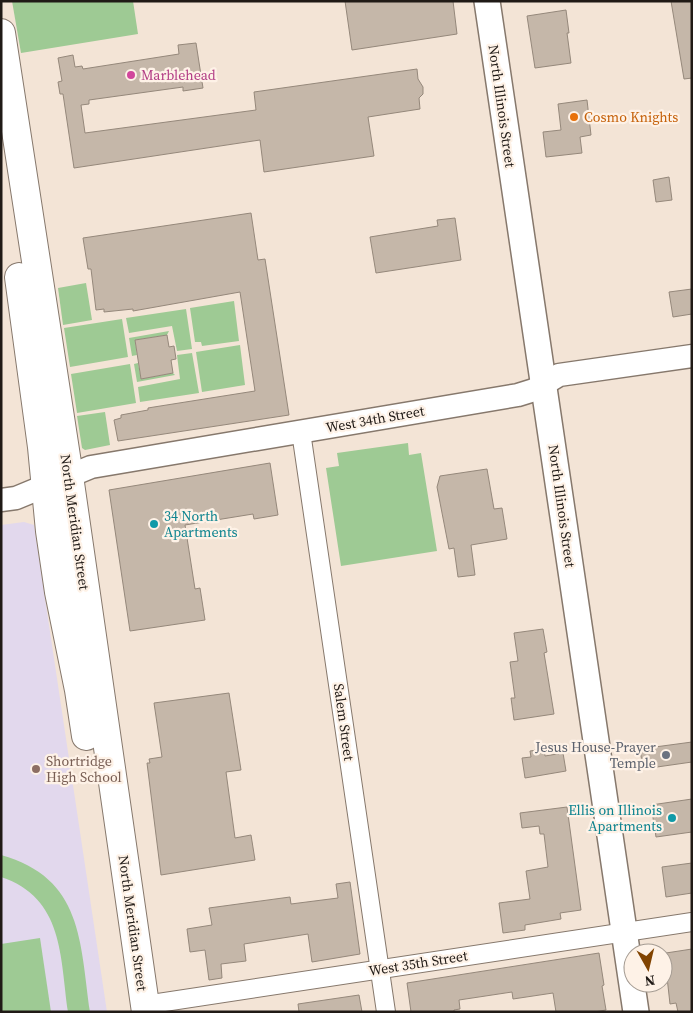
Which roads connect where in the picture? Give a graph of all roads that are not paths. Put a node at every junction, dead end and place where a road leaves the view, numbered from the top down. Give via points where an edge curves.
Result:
1 (487, 1) edge
2 (1, 33) edge
3 (1, 161) edge
4 (692, 356) edge
5 (544, 384) junction
6 (301, 432) junction
7 (57, 481) junction
8 (1, 500) edge
9 (692, 922) edge
10 (624, 931) junction
11 (380, 970) junction
12 (139, 1010) edge
13 (386, 1012) edge
14 (636, 1012) edge

1 - 5 main road, North Illinois Street
2 - 7 main road, North Meridian Street
3 - 7 main road, North Meridian Street via 26,330
4 - 5 street, West 34th Street via 559,376
5 - 6 street, West 34th Street via 518,395
5 - 10 main road, North Illinois Street
6 - 7 street, West 34th Street via 91,467
6 - 11 street, Salem Street
7 - 8 street, West 34th Street via 16,498
7 - 12 main road, North Meridian Street
9 - 10 street, West 35th Street
10 - 11 street, West 35th Street
10 - 14 main road, North Illinois Street
11 - 12 street, West 35th Street
11 - 13 street, Salem Street

